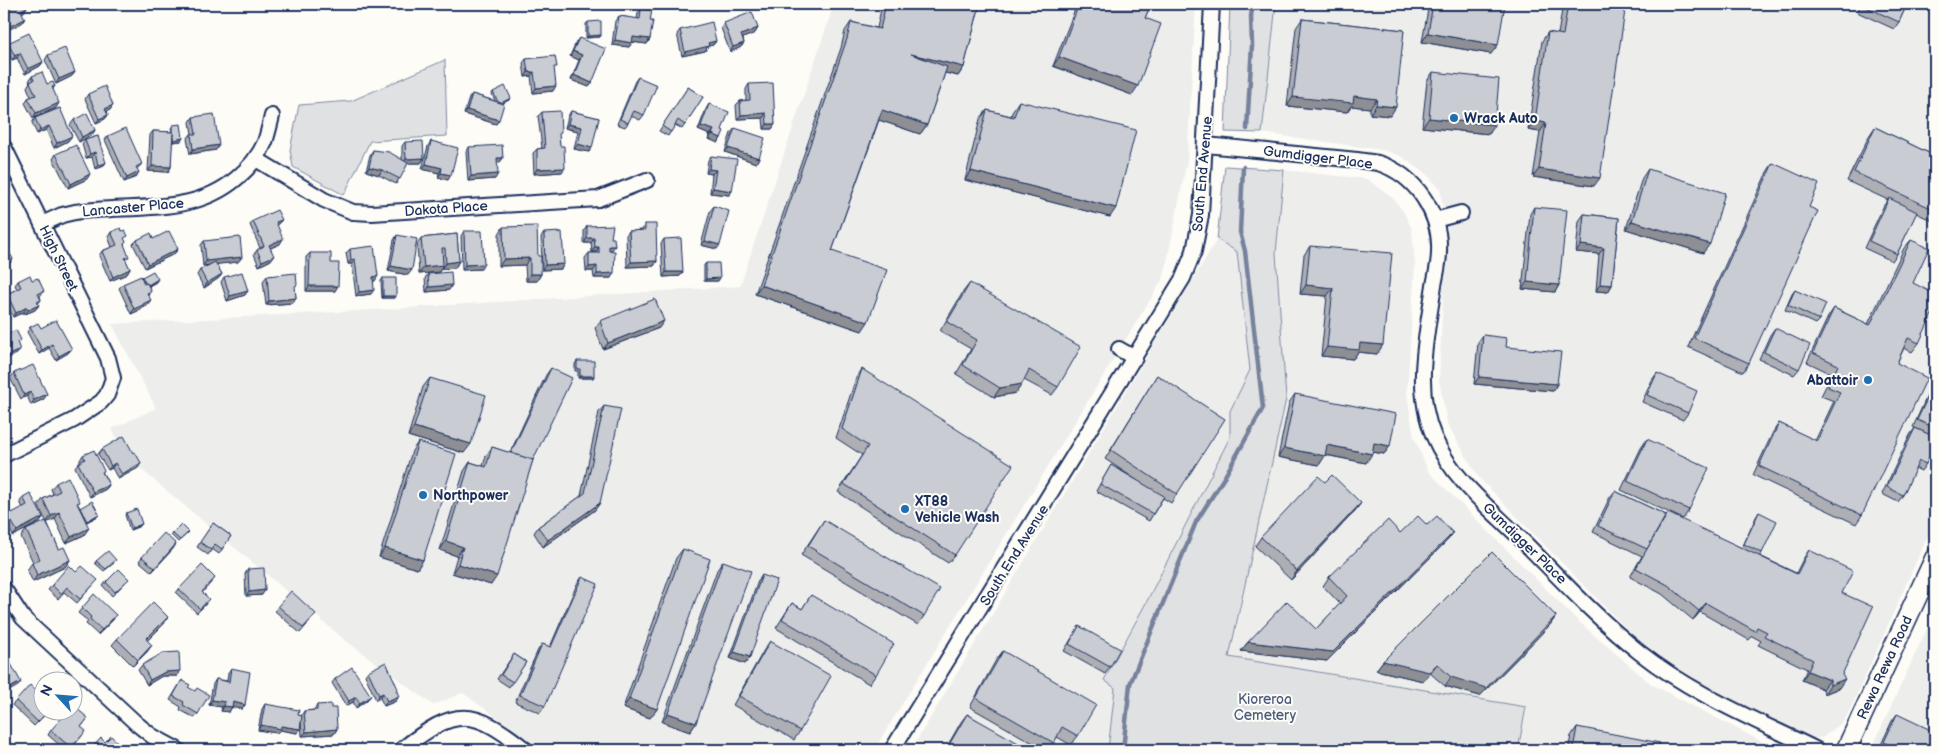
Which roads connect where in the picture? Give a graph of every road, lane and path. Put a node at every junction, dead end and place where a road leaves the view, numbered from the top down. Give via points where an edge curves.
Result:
1 (1212, 4) edge
2 (272, 116) dead end
3 (1206, 145) junction
4 (4, 147) edge
5 (256, 159) junction
6 (646, 180) dead end
7 (1461, 213) dead end
8 (1435, 220) junction
9 (42, 224) junction
10 (1119, 349) dead end
11 (1135, 358) junction
12 (4, 455) edge
13 (1935, 558) edge
14 (4, 589) edge
15 (178, 750) edge
16 (401, 750) edge
17 (526, 750) edge
18 (892, 750) edge
19 (1817, 750) edge
20 (1846, 750) edge

1 - 3 street, South End Avenue
2 - 5 street, Lancaster Place via 265,143
3 - 8 street, Gumdigger Place via 1379,164 1412,183 1430,206
3 - 11 street, South End Avenue via 1201,216 1194,251 1183,278
4 - 9 street, High Street
5 - 6 street, Dakota Place via 324,200 353,212 598,199
5 - 9 street, Lancaster Place via 225,188 201,200 175,205 87,210 62,215
7 - 8 street
8 - 19 street, Gumdigger Place via 1439,253 1426,338 1423,403 1429,426 1450,466 1639,652 1714,700
9 - 12 street, High Street via 112,369 113,378 107,395 92,410
10 - 11 street
11 - 18 street, South End Avenue
13 - 20 main road, Rewa Rewa Road
14 - 15 street via 23,618 40,635 137,724
16 - 17 street via 436,725 467,717 490,724

